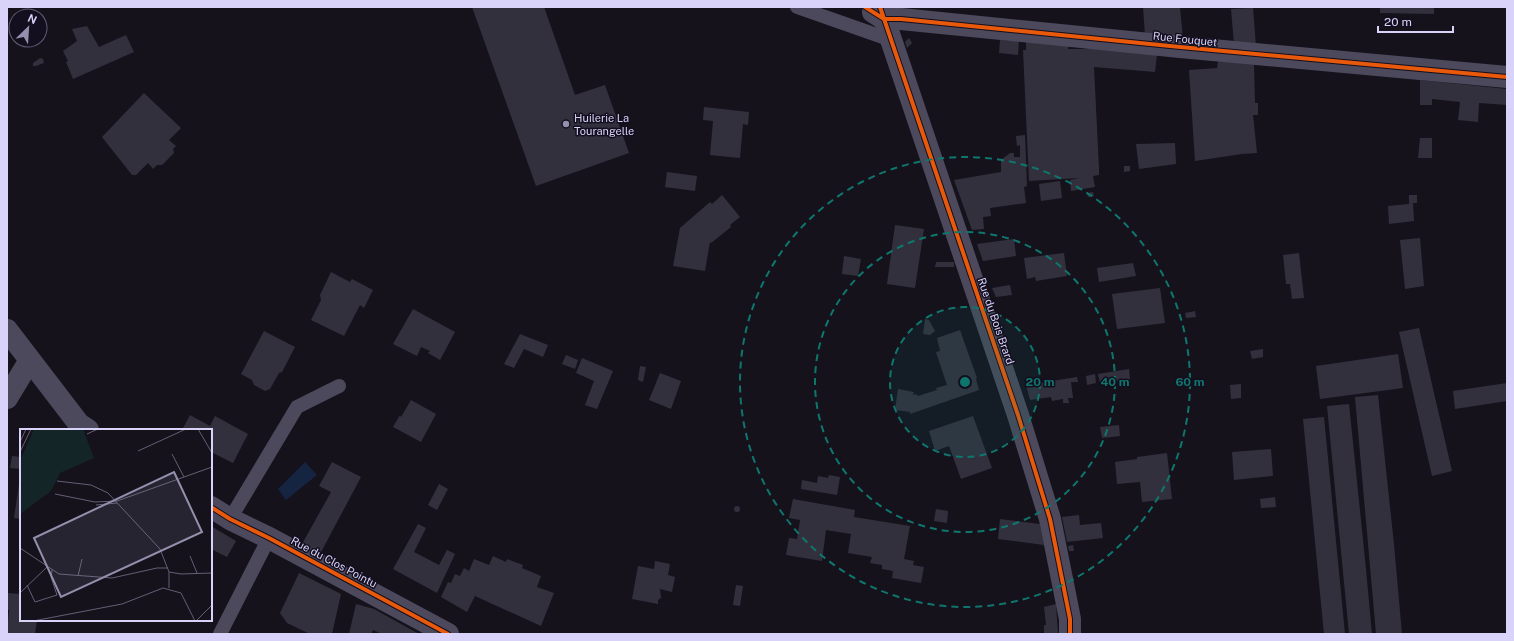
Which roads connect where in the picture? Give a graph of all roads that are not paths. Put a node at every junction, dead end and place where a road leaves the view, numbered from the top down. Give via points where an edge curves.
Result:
1 (796, 7) edge
2 (865, 7) edge
3 (882, 13) edge
4 (891, 40) junction
5 (1507, 77) edge
6 (7, 330) edge
7 (30, 360) junction
8 (339, 386) dead end
9 (7, 398) edge
10 (86, 429) edge
11 (212, 508) edge
12 (230, 519) junction
13 (269, 538) junction
14 (220, 634) edge
15 (448, 634) edge
16 (1070, 634) edge

1 - 4 lane
2 - 3 street, Rue Fouquet
3 - 4 street, Rue du Bois Brard
3 - 5 street, Rue Fouquet via 901,19
4 - 16 street, Rue du Bois Brard via 1016,408 1050,519 1070,620
6 - 7 street
7 - 9 street
7 - 10 street via 79,424
8 - 12 lane via 297,407
11 - 12 street, Rue du Clos Pointu
12 - 13 street, Rue du Clos Pointu
13 - 14 lane
13 - 15 street, Rue du Clos Pointu

